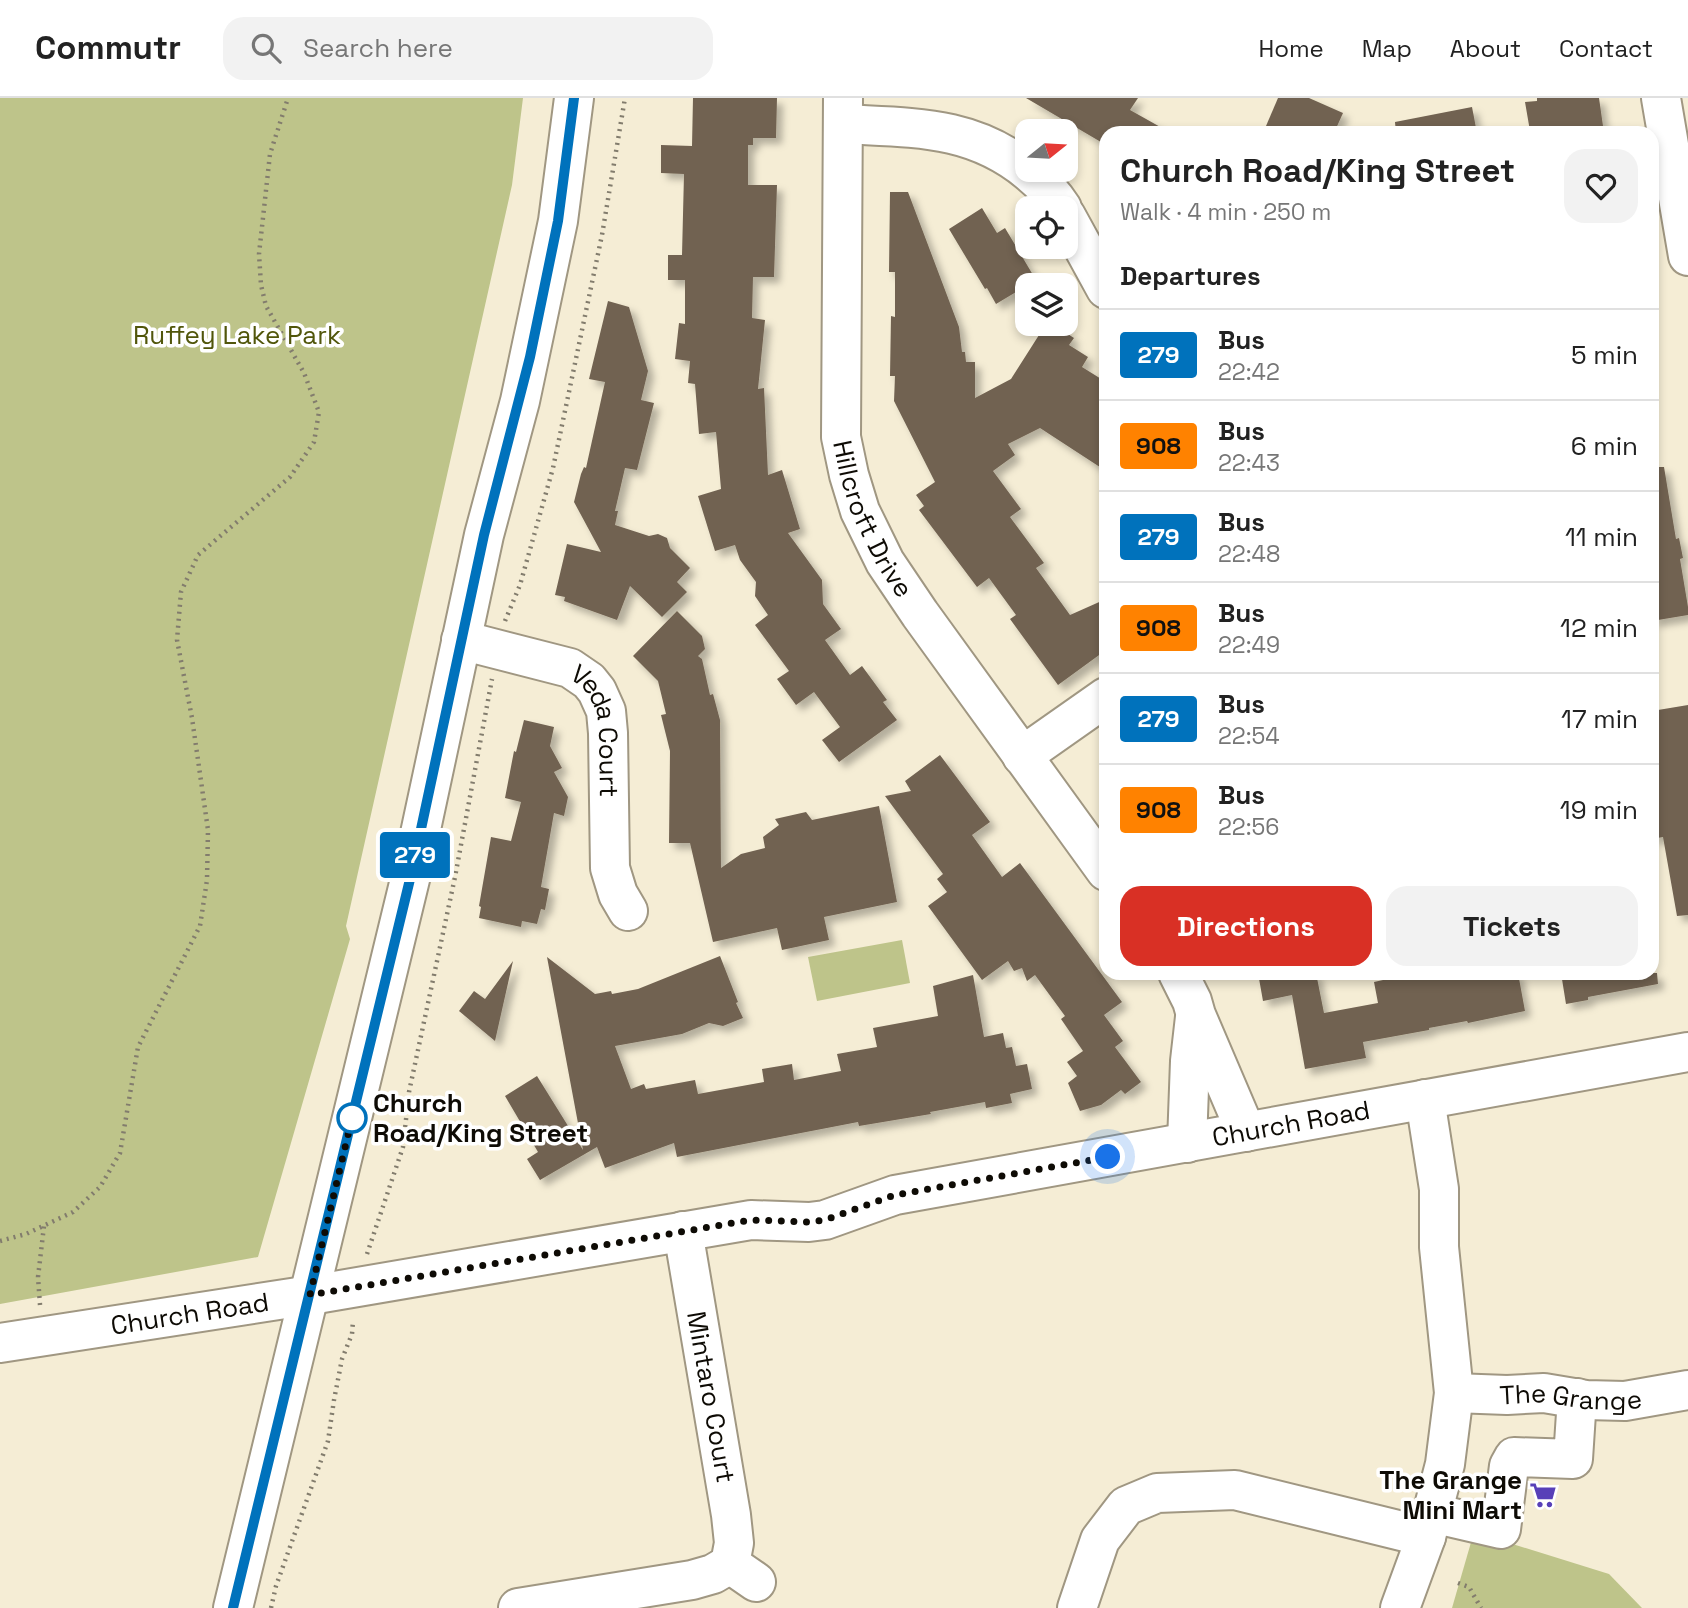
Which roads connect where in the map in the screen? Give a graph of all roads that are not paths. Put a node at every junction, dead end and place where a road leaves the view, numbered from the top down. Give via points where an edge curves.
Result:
1 (574, 98) edge
2 (1661, 98) edge
3 (843, 111) edge
4 (1053, 196) edge
5 (1078, 238) edge
6 (1688, 256) edge
7 (1099, 276) edge
8 (479, 644) junction
9 (1099, 702) edge
10 (1022, 756) junction
11 (1099, 861) edge
12 (628, 911) dead end
13 (1182, 980) edge
14 (1196, 1015) junction
15 (1688, 1052) edge
16 (1413, 1101) junction
17 (1246, 1132) junction
18 (1187, 1143) junction
19 (683, 1231) junction
20 (310, 1295) junction
21 (0, 1343) edge
22 (1688, 1390) edge
23 (1454, 1393) junction
24 (1577, 1398) junction
25 (1429, 1525) junction
26 (233, 1608) edge
27 (518, 1608) edge
28 (1077, 1608) edge
29 (1400, 1608) edge

1 - 8 street via 567,167 544,291 484,535
2 - 6 street
3 - 4 street via 908,128 967,136 1012,158
3 - 10 street, Hillcroft Drive via 841,437 849,475 860,512 885,562
5 - 7 street
8 - 12 street, Veda Court via 570,668 589,681 602,700 608,733 610,868
8 - 20 street via 412,871
9 - 10 street
10 - 11 street, Hillcroft Drive
13 - 14 street
14 - 17 street
14 - 18 street
15 - 16 street, Church Road
16 - 17 street, Church Road
16 - 23 street via 1418,1193 1439,1247
17 - 18 street, Church Road
18 - 19 street, Church Road via 895,1195 825,1220 751,1220
19 - 20 street, Church Road
19 - 27 street, Mintaro Court via 734,1543 743,1573 713,1574
20 - 21 street, Church Road
20 - 26 street
22 - 24 street, The Grange via 1625,1401
23 - 24 street, The Grange via 1544,1393
23 - 25 street via 1445,1464
24 - 25 street via 1573,1459 1514,1457 1501,1529
25 - 28 street via 1235,1490 1157,1493 1126,1506 1100,1540
25 - 29 street

